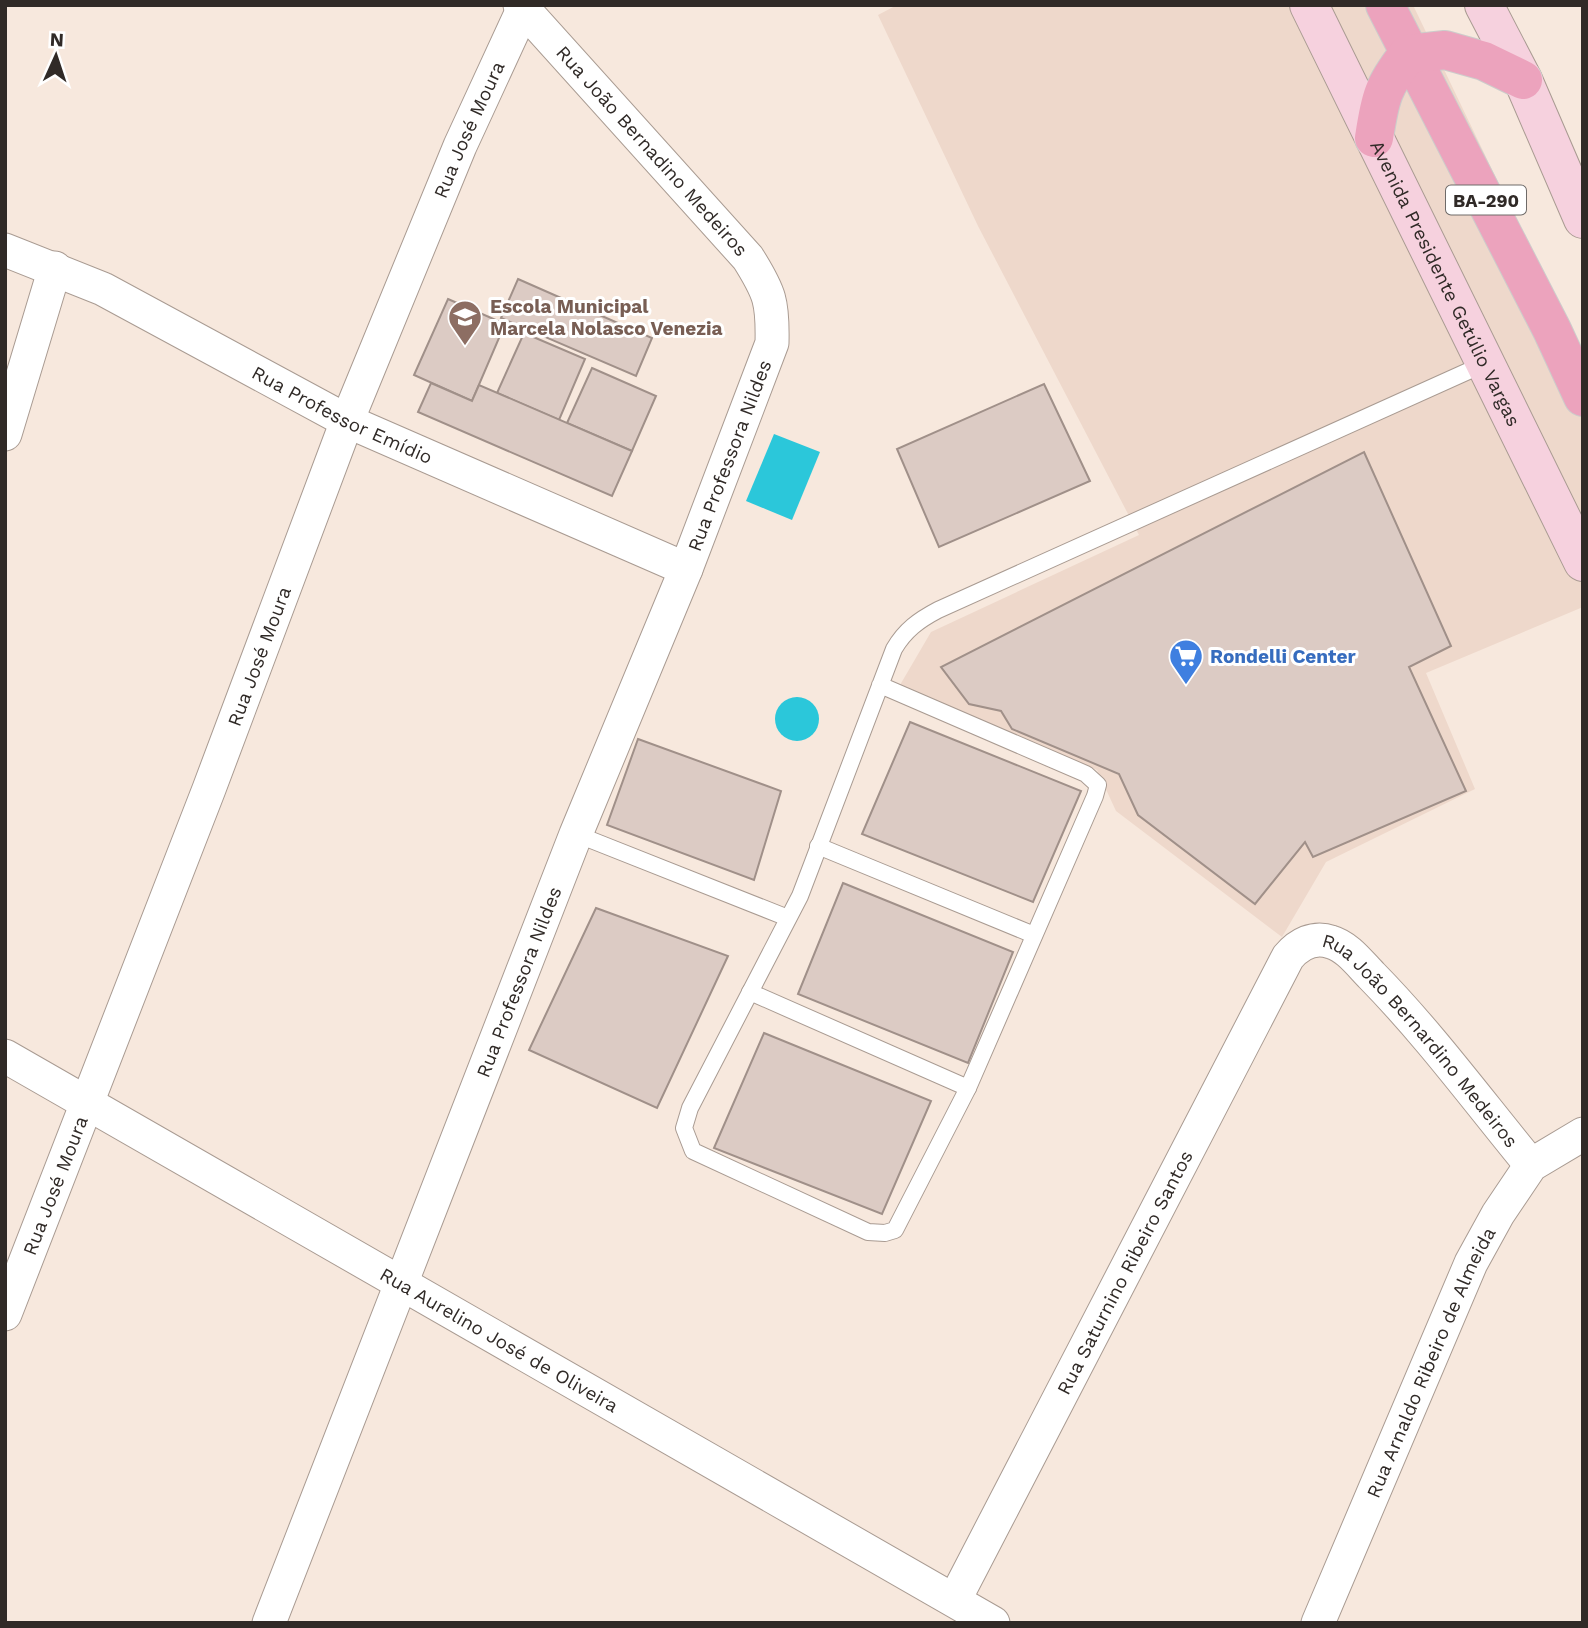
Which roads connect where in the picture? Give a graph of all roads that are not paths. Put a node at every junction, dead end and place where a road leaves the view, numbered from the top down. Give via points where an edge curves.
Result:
1 (1309, 5) edge
2 (1385, 5) edge
3 (1484, 5) edge
4 (523, 6) edge
5 (1408, 54) junction
6 (1523, 80) junction
7 (1374, 138) junction
8 (1583, 219) edge
9 (5, 250) edge
10 (55, 268) junction
11 (772, 343) joint
12 (1484, 364) junction
13 (1583, 397) edge
14 (347, 421) junction
15 (5, 434) edge
16 (1583, 562) edge
17 (685, 569) junction
18 (880, 685) junction
19 (576, 834) junction
20 (818, 846) junction
21 (788, 918) junction
22 (1034, 935) junction
23 (1296, 947) joint
24 (750, 992) junction
25 (5, 1056) edge
26 (968, 1087) junction
27 (87, 1103) junction
28 (1583, 1134) edge
29 (1531, 1165) junction
30 (400, 1283) junction
31 (5, 1314) edge
32 (955, 1600) junction
33 (987, 1621) edge
34 (269, 1623) edge
35 (1318, 1623) edge

1 - 7 street, Avenida Presidente Getúlio Vargas
2 - 5 main road, BA-290
3 - 6 street
4 - 11 street, Rua João Bernadino Medeiros via 748,258 768,289
4 - 14 street, Rua José Moura
5 - 6 main road via 1445,50 1484,61
5 - 7 main road via 1379,103
5 - 13 main road, BA-290
6 - 8 street
7 - 12 street, Avenida Presidente Getúlio Vargas
9 - 10 street, Rua Professor Emídio
10 - 14 street, Rua Professor Emídio
10 - 15 street
11 - 17 street, Rua Professora Nildes
12 - 16 street, Avenida Presidente Getúlio Vargas
12 - 18 lane via 922,618 900,638
14 - 17 street, Rua Professor Emídio
14 - 27 street, Rua José Moura
17 - 19 street, Rua Professora Nildes
18 - 20 lane
18 - 22 lane via 1086,774 1098,785
19 - 21 lane
19 - 30 street, Rua Professora Nildes
20 - 21 lane
20 - 22 lane
21 - 24 lane
22 - 26 lane
23 - 29 street, Rua João Bernardino Medeiros via 1312,940 1347,950 1394,998
23 - 32 street, Rua Saturnino Ribeiro Santos
24 - 26 lane
24 - 26 lane via 690,1108 684,1128 692,1151 867,1232 895,1230
25 - 27 street, Rua Aurelino José de Oliveira
27 - 30 street, Rua Aurelino José de Oliveira
27 - 31 street, Rua José Moura
28 - 29 street, Rua Arnaldo Ribeiro de Almeida
29 - 35 street, Rua Arnaldo Ribeiro de Almeida via 1471,1263
30 - 32 street, Rua Aurelino José de Oliveira
30 - 34 street, Rua Professora Nildes
32 - 33 street, Rua Aurelino José de Oliveira

